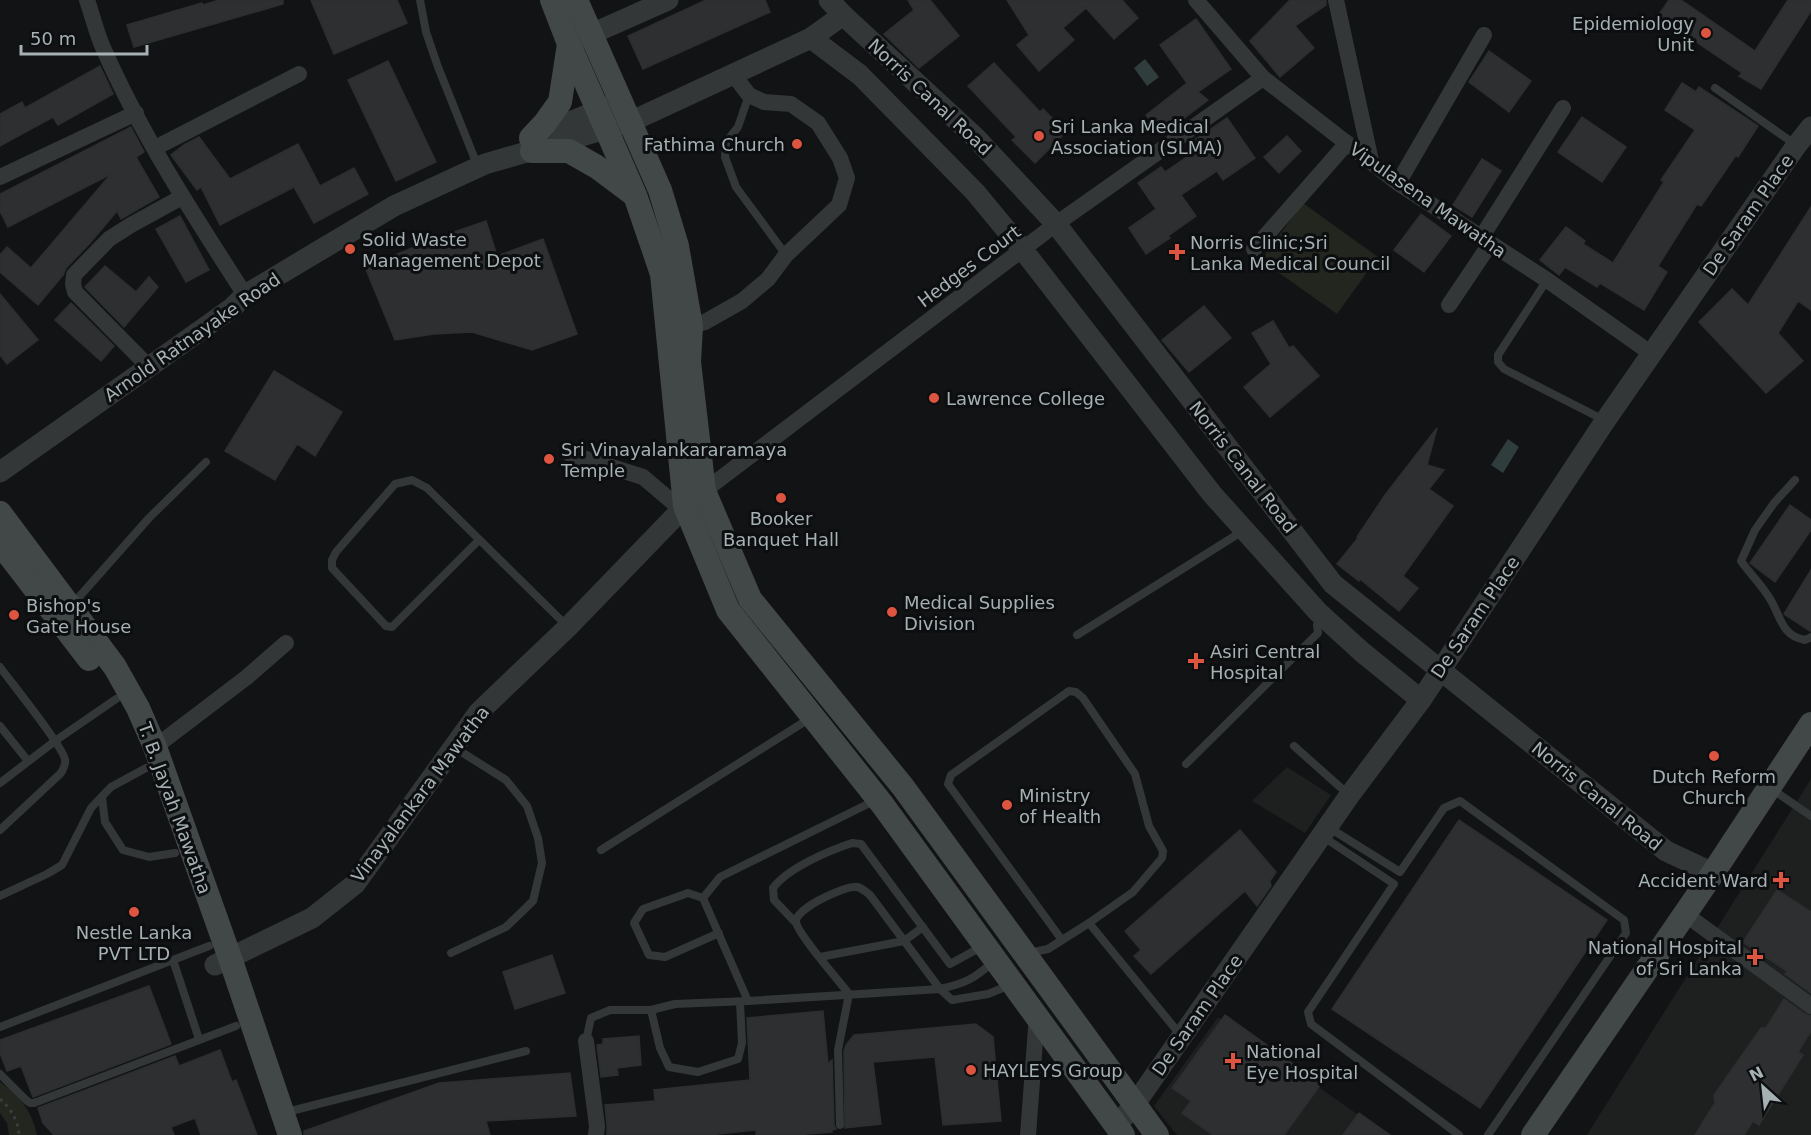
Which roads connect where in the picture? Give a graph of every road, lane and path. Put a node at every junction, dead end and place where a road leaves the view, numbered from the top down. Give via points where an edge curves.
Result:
1 (87, 0) edge
2 (420, 0) edge
3 (552, 0) edge
4 (576, 0) edge
5 (668, 0) edge
6 (1196, 0) edge
7 (1336, 0) edge
8 (836, 7) edge
9 (1484, 35) dead end
10 (811, 38) junction
11 (579, 40) junction
12 (300, 74) dead end
13 (733, 74) junction
14 (1263, 78) junction
15 (1715, 88) dead end
16 (749, 95) junction
17 (1563, 108) dead end
18 (136, 113) junction
19 (614, 116) junction
20 (1811, 127) edge
21 (1347, 143) junction
22 (532, 145) junction
23 (1796, 146) junction
24 (155, 148) junction
25 (1371, 162) junction
26 (482, 166) junction
27 (0, 177) edge
28 (1398, 183) junction
29 (635, 195) junction
30 (182, 197) junction
31 (1056, 224) junction
32 (1485, 241) junction
33 (1254, 249) dead end
34 (1023, 250) junction
35 (786, 255) junction
36 (1547, 280) junction
37 (245, 295) junction
38 (1449, 305) dead end
39 (691, 326) junction
40 (1652, 354) junction
41 (149, 367) junction
42 (1605, 421) junction
43 (570, 454) dead end
44 (206, 462) dead end
45 (0, 472) edge
46 (1795, 480) dead end
47 (1212, 494) junction
48 (691, 502) junction
49 (0, 513) edge
50 (1238, 534) junction
51 (479, 540) junction
52 (0, 543) edge
53 (71, 606) junction
54 (1317, 625) junction
55 (568, 627) junction
56 (1077, 635) dead end
57 (1811, 637) edge
58 (286, 643) dead end
59 (1362, 652) junction
60 (0, 667) edge
61 (1440, 670) junction
62 (116, 699) junction
63 (1420, 700) junction
64 (813, 717) junction
65 (1811, 724) edge
66 (0, 726) edge
67 (55, 741) junction
68 (1294, 746) dead end
69 (454, 748) junction
70 (151, 758) junction
71 (28, 761) junction
72 (1186, 764) dead end
73 (0, 783) edge
74 (1769, 787) junction
75 (1349, 796) junction
76 (102, 797) junction
77 (878, 799) junction
78 (1811, 816) edge
79 (0, 830) edge
80 (1325, 831) junction
81 (601, 850) dead end
82 (175, 853) junction
83 (1713, 873) junction
84 (0, 896) edge
85 (704, 898) junction
86 (1685, 914) junction
87 (796, 923) junction
88 (1089, 923) junction
89 (923, 927) junction
90 (719, 933) junction
91 (1062, 940) junction
92 (904, 941) junction
93 (991, 952) junction
94 (451, 953) dead end
95 (1025, 954) junction
96 (218, 957) junction
97 (820, 957) junction
98 (173, 960) junction
99 (1014, 983) junction
100 (939, 989) junction
101 (849, 994) junction
102 (744, 1002) junction
103 (1811, 1006) edge
104 (651, 1010) junction
105 (1037, 1015) junction
106 (236, 1026) junction
107 (0, 1027) edge
108 (1182, 1038) junction
109 (199, 1040) junction
110 (586, 1041) joint
111 (526, 1051) dead end
112 (0, 1074) edge
113 (0, 1099) edge
114 (1135, 1104) junction
115 (840, 1125) dead end
116 (283, 1128) edge
117 (1120, 1130) edge
118 (19, 1135) edge
119 (596, 1135) edge
120 (1028, 1135) edge
121 (1157, 1135) edge
122 (1459, 1135) edge
123 (1488, 1135) edge
124 (1533, 1135) edge

1 - 18 street via 104,51
2 - 26 lane via 438,67
3 - 11 main road
4 - 11 main road
5 - 11 street
6 - 14 street, Vipulasena Mawatha
7 - 25 street
8 - 10 street, Arnold Ratnayake Road
8 - 31 street, Norris Canal Road via 976,138
9 - 28 street
10 - 13 street, Arnold Ratnayake Road
10 - 34 street, Norris Canal Road via 868,84 975,192
11 - 19 main road
11 - 22 main road via 560,102
12 - 24 street
13 - 16 street
13 - 19 street, Arnold Ratnayake Road
14 - 21 street, Vipulasena Mawatha
14 - 31 street, Hedges Court
15 - 23 lane
16 - 35 lane via 738,127 726,142 725,157 736,186
16 - 35 street via 764,102 791,104 818,123 840,158 847,178 839,205
17 - 32 street
18 - 24 street
18 - 27 street
19 - 22 street, Arnold Ratnayake Road
19 - 29 main road
19 - 39 main road via 660,190 677,246
20 - 23 street, De Saram Place
21 - 25 street, Vipulasena Mawatha
21 - 33 street
22 - 26 street, Arnold Ratnayake Road
22 - 29 main road via 569,151 597,166
23 - 40 street, De Saram Place
24 - 30 street
25 - 28 street, Vipulasena Mawatha
26 - 37 street, Arnold Ratnayake Road via 394,206
28 - 32 street, Vipulasena Mawatha
29 - 48 main road via 662,274
30 - 37 street
30 - 41 street via 109,239 74,275 75,292
31 - 34 street, Hedges Court
31 - 61 street, Norris Canal Road via 1333,584
32 - 36 street, Vipulasena Mawatha
32 - 38 street
34 - 47 street, Norris Canal Road
34 - 48 street, Hedges Court
35 - 39 street via 768,279 742,301
36 - 40 street, Vipulasena Mawatha
36 - 42 lane via 1498,355 1498,362 1504,369
37 - 41 street, Arnold Ratnayake Road
39 - 48 main road
40 - 42 street, De Saram Place
41 - 45 street, Arnold Ratnayake Road
42 - 61 street, De Saram Place
43 - 48 street via 643,477
44 - 53 lane via 149,518
46 - 57 lane via 1755,530 1741,561 1771,599 1783,626 1795,639
47 - 50 lane
47 - 59 street, Norris Canal Road via 1318,612
48 - 55 street, Vinayalankara Mawatha
48 - 64 main road via 728,610
48 - 95 main road via 750,599 903,787
49 - 53 main road, T. B. Jayah Mawatha
50 - 54 lane
50 - 56 lane
51 - 51 lane via 427,488 412,480 395,484 336,552 332,568 386,626 392,627
51 - 55 lane
52 - 62 main road, T. B. Jayah Mawatha
53 - 70 main road, T. B. Jayah Mawatha via 129,689
54 - 59 lane
54 - 72 lane via 1318,633 1312,640
55 - 69 street, Vinayalankara Mawatha via 479,712
58 - 70 street
59 - 63 street, Norris Canal Road
60 - 67 lane
61 - 63 street, De Saram Place
61 - 83 street, Norris Canal Road via 1666,851
62 - 67 lane
62 - 70 main road, T. B. Jayah Mawatha
63 - 75 street, De Saram Place
64 - 77 main road
64 - 81 lane
65 - 74 main road
66 - 71 lane
67 - 71 lane
67 - 79 lane via 66,760 61,773
68 - 75 lane
69 - 94 lane via 506,780 527,806 542,863 533,901 506,927
69 - 96 street, Vinayalankara Mawatha via 355,884 312,918
70 - 76 lane
70 - 82 main road, T. B. Jayah Mawatha
70 - 96 main road, T. B. Jayah Mawatha
71 - 73 lane
74 - 78 lane
74 - 83 main road
75 - 80 street, De Saram Place
76 - 82 lane via 105,822 123,850 148,857
76 - 84 lane via 91,808 62,865
77 - 85 lane via 720,877
77 - 93 main road
80 - 108 street, De Saram Place
80 - 122 lane via 1394,884 1308,1012 1311,1024
80 - 123 lane via 1400,872 1444,808 1460,801 1624,920 1626,933
82 - 96 main road, T. B. Jayah Mawatha
83 - 86 main road
85 - 90 lane
85 - 90 lane via 688,892 644,909 634,923 649,955 665,957
86 - 103 street
86 - 124 main road
87 - 89 lane via 774,900 773,888 793,870 852,843 861,844
87 - 92 lane via 803,909 856,886 870,895
87 - 97 lane
88 - 91 lane
88 - 91 lane via 1133,892 1162,858 1163,851 1149,826 1135,774 1083,698 1069,691 951,775 948,784
88 - 108 lane
89 - 92 lane
89 - 93 lane via 950,964
90 - 102 lane
91 - 95 lane via 1048,949
92 - 97 lane
92 - 100 lane
93 - 99 main road
93 - 100 lane via 976,977
95 - 114 main road
96 - 98 lane
96 - 106 main road, T. B. Jayah Mawatha
96 - 116 main road, T. B. Jayah Mawatha
97 - 101 lane
98 - 107 lane
98 - 109 lane
99 - 100 lane via 988,994 952,1000
99 - 105 main road
100 - 101 lane
101 - 102 lane
101 - 115 lane via 838,1050
102 - 104 lane via 675,1004
102 - 104 lane via 738,1059 698,1072 669,1067
104 - 110 lane via 610,1010 591,1018
105 - 117 main road
105 - 120 street
106 - 109 lane
106 - 116 main road, T. B. Jayah Mawatha
108 - 114 street, De Saram Place
109 - 112 lane via 34,1102 26,1100
110 - 119 street
111 - 116 lane
113 - 118 path via 13,1113
114 - 117 street, De Saram Place
114 - 121 main road

